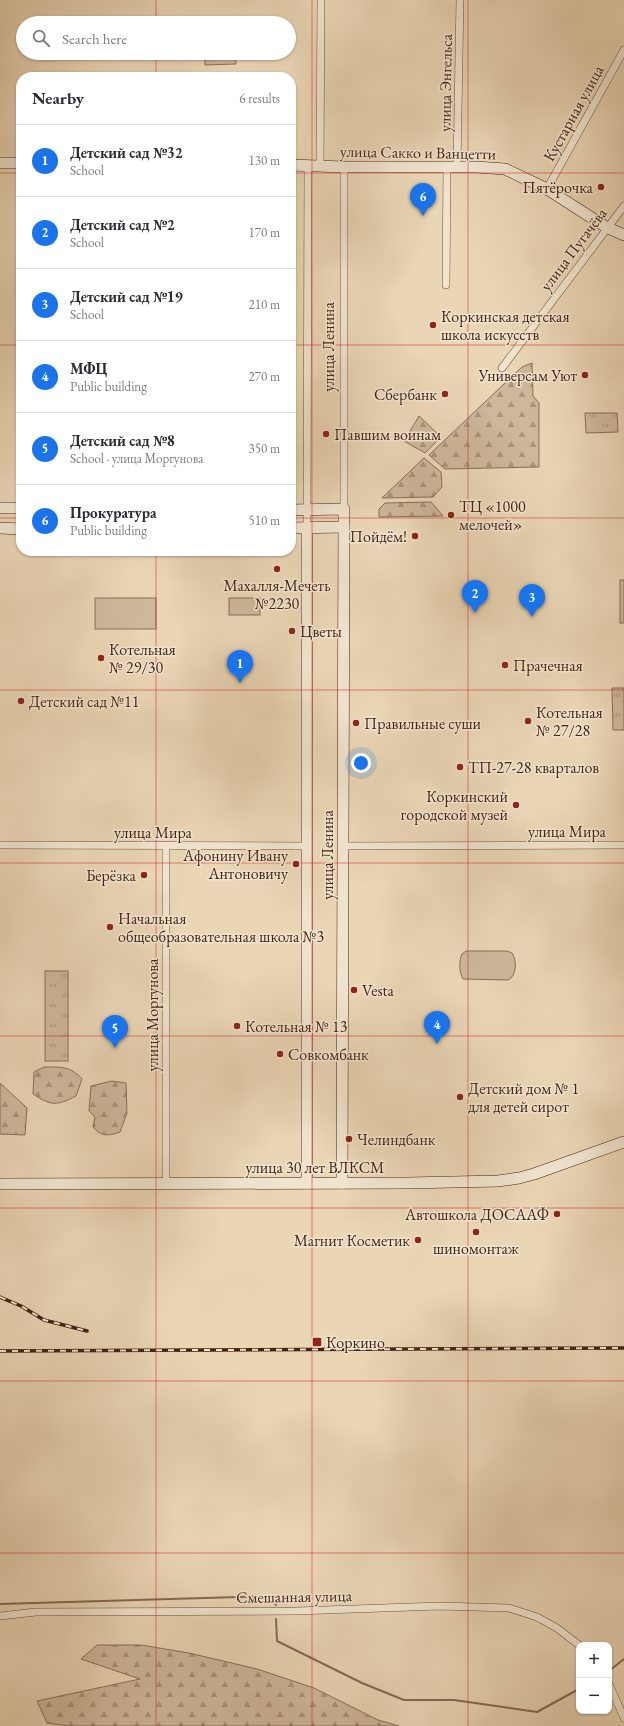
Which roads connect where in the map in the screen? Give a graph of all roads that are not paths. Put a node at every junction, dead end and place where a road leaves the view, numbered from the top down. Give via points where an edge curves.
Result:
1 (320, 0) edge
2 (460, 0) edge
3 (624, 50) edge
4 (0, 163) edge
5 (16, 163) edge
6 (296, 165) edge
7 (308, 165) junction
8 (320, 165) junction
9 (344, 167) junction
10 (452, 167) junction
11 (547, 189) junction
12 (624, 206) edge
13 (606, 227) junction
14 (624, 235) edge
15 (446, 285) dead end
16 (502, 368) dead end
17 (0, 508) edge
18 (16, 508) edge
19 (344, 509) junction
20 (296, 510) edge
21 (307, 510) junction
22 (344, 527) junction
23 (0, 528) edge
24 (296, 528) edge
25 (307, 528) junction
26 (16, 529) edge
27 (0, 845) edge
28 (624, 845) edge
29 (166, 846) junction
30 (307, 846) junction
31 (343, 846) junction
32 (624, 1142) edge
33 (307, 1183) junction
34 (342, 1183) junction
35 (0, 1184) edge
36 (166, 1184) junction
37 (0, 1616) edge
38 (576, 1643) edge
39 (612, 1691) edge
40 (624, 1718) edge

1 - 8 street
2 - 10 street, улица Энгельса
3 - 11 street, Кустарная улица
4 - 5 street
6 - 7 street, улица Сакко и Ванцетти
7 - 8 street, улица Сакко и Ванцетти
7 - 21 street, улица Ленина
8 - 9 street, улица Сакко и Ванцетти
9 - 10 street, улица Сакко и Ванцетти
9 - 19 street, улица Ленина
10 - 11 street, улица Сакко и Ванцетти via 505,169
10 - 15 street, улица Энгельса
11 - 13 street, улица Сакко и Ванцетти
12 - 13 street, улица Пугачёва
13 - 14 street, улица Сакко и Ванцетти
13 - 16 street, улица Пугачёва
17 - 18 street
19 - 21 street
19 - 22 street, улица Ленина
20 - 21 street
21 - 25 street, улица Ленина
22 - 25 street
22 - 31 street, улица Ленина
23 - 26 street
24 - 25 street
25 - 30 street, улица Ленина
27 - 29 street, улица Мира
28 - 31 street, улица Мира
29 - 30 street, улица Мира
29 - 36 street, улица Моргунова
30 - 33 street, улица Ленина
31 - 34 street, улица Ленина
32 - 34 street, улица 30 лет ВЛКСМ via 519,1178 498,1181
33 - 34 street, улица 30 лет ВЛКСМ
33 - 36 street, улица 30 лет ВЛКСМ
35 - 36 street, улица 30 лет ВЛКСМ
37 - 38 street, Смешанная улица via 36,1612 296,1612 440,1606 509,1608 537,1617
39 - 40 street

